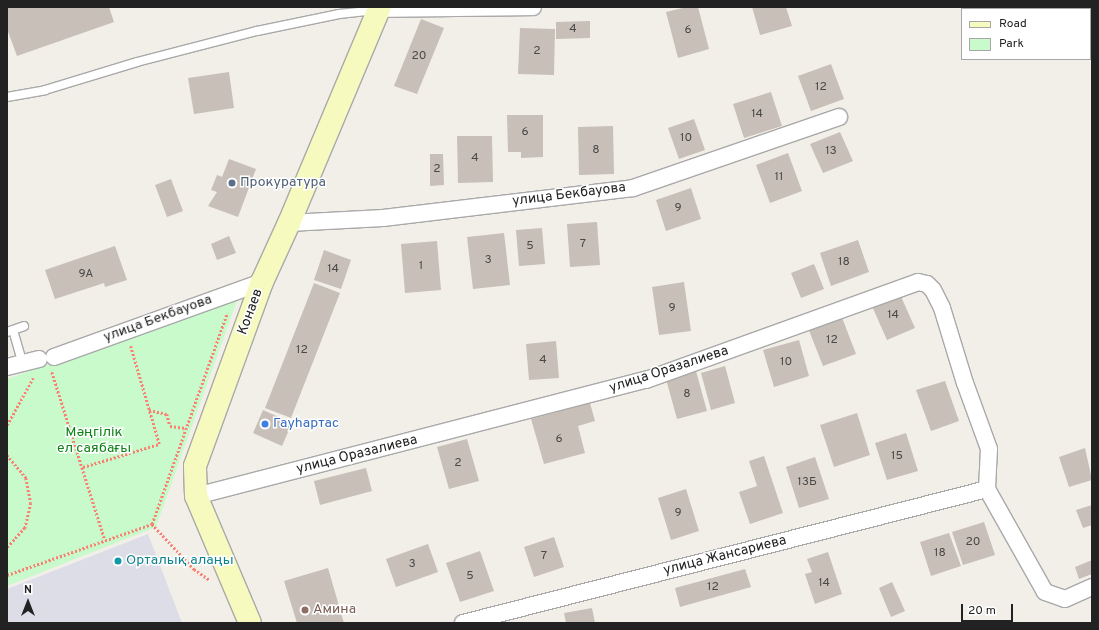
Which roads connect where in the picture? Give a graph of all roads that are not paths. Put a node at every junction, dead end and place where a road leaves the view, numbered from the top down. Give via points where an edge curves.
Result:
1 (533, 7) edge
2 (379, 8) edge
3 (337, 10) edge
4 (7, 97) edge
5 (839, 117) dead end
6 (289, 223) junction
7 (262, 282) junction
8 (24, 326) dead end
9 (10, 331) edge
10 (22, 362) junction
11 (7, 367) edge
12 (987, 489) junction
13 (196, 496) junction
14 (1092, 587) edge
15 (250, 623) edge
16 (463, 623) edge

1 - 2 street
2 - 3 lane
2 - 6 main road, Конаев
3 - 4 lane via 137,62 45,90
5 - 6 street, улица Бекбауова via 633,188 383,218
6 - 7 main road, Конаев
7 - 10 street, улица Бекбауова via 45,363
7 - 13 main road, Конаев via 195,466
8 - 9 lane
9 - 10 lane
10 - 11 street, улица Бекбауова
12 - 13 street, улица Оразалиева via 989,449 964,383 942,308 933,290 927,284 918,282 646,380
12 - 14 street via 1044,592 1064,599
12 - 16 street, улица Жансариева
13 - 15 main road, Конаев

